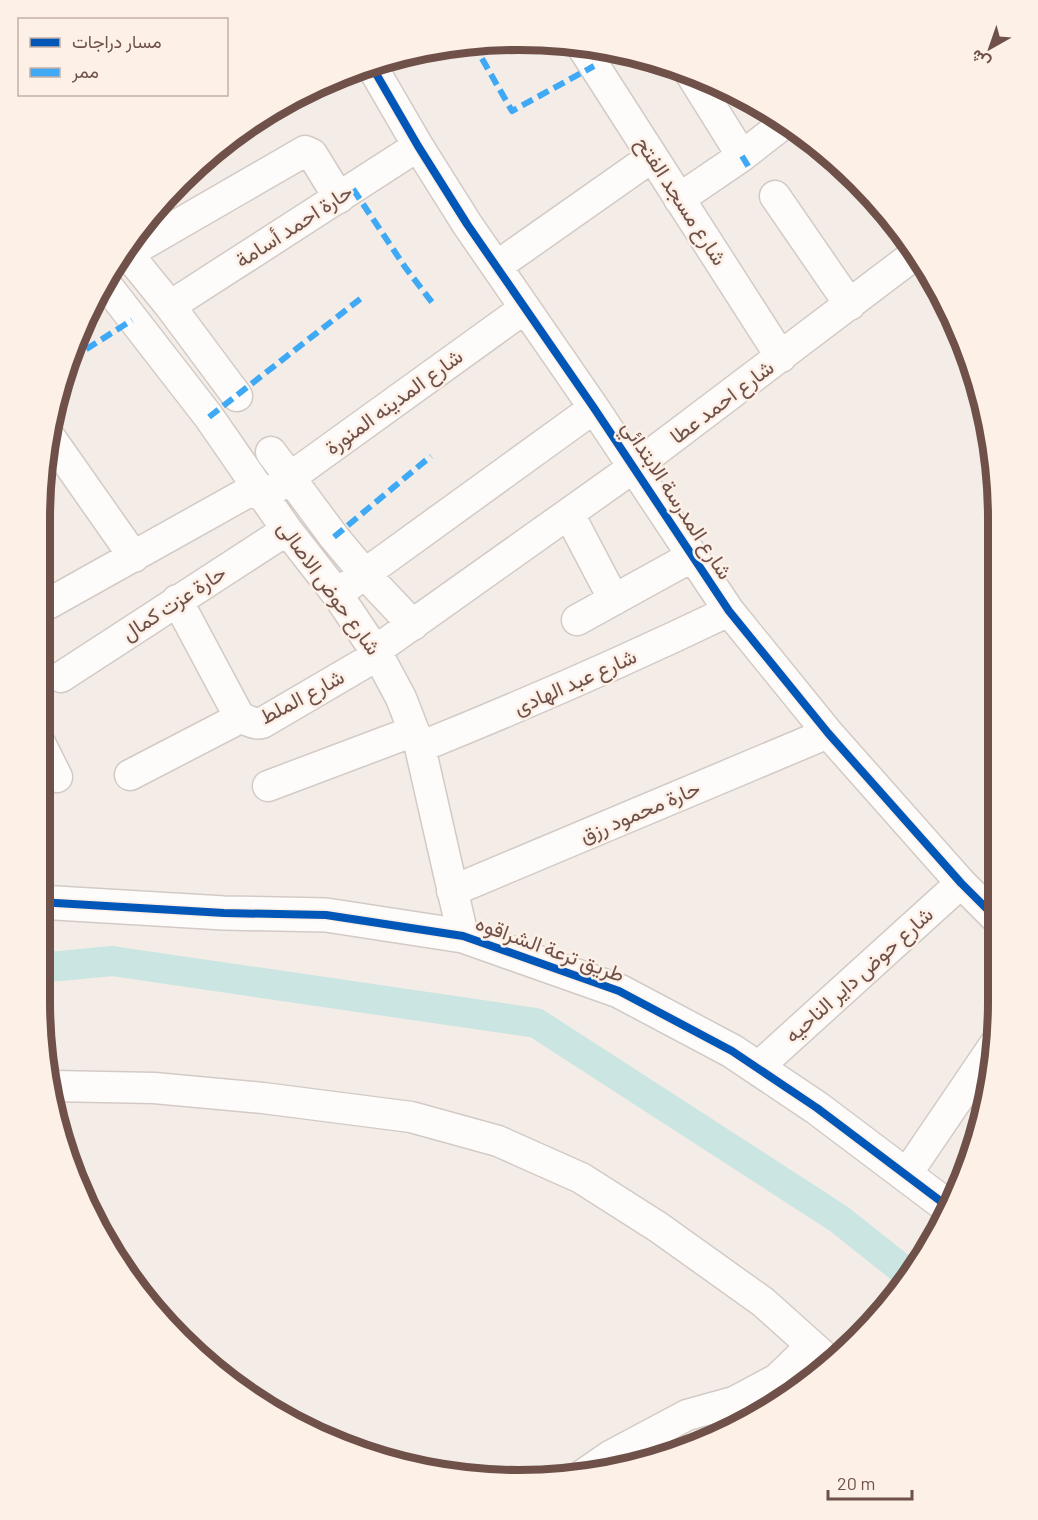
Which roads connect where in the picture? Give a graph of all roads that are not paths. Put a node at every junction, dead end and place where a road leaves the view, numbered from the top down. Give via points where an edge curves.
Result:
1 (586, 55) edge
2 (375, 72) edge
3 (697, 84) edge
4 (778, 128) edge
5 (418, 147) junction
6 (742, 156) junction
7 (652, 158) junction
8 (775, 196) dead end
9 (339, 198) junction
10 (679, 199) junction
11 (135, 249) edge
12 (130, 257) edge
13 (909, 259) edge
14 (497, 266) junction
15 (110, 289) edge
16 (850, 305) junction
17 (170, 306) junction
18 (525, 308) junction
19 (781, 357) junction
20 (237, 396) dead end
21 (594, 408) junction
22 (56, 445) edge
23 (271, 452) dead end
24 (634, 467) junction
25 (290, 478) junction
26 (260, 492) junction
27 (569, 514) junction
28 (287, 530) junction
29 (693, 556) junction
30 (134, 557) junction
31 (364, 573) junction
32 (337, 594) junction
33 (50, 599) edge
34 (177, 600) junction
35 (614, 600) junction
36 (729, 611) junction
37 (577, 620) dead end
38 (413, 625) junction
39 (376, 653) junction
40 (61, 677) dead end
41 (240, 718) junction
42 (828, 733) junction
43 (417, 739) junction
44 (50, 763) edge
45 (130, 776) dead end
46 (57, 777) dead end
47 (268, 786) dead end
48 (961, 883) junction
49 (452, 891) junction
50 (50, 903) edge
51 (988, 910) edge
52 (463, 936) junction
53 (984, 1060) edge
54 (757, 1068) junction
55 (58, 1086) edge
56 (906, 1174) junction
57 (943, 1203) edge
58 (821, 1354) edge
59 (599, 1463) edge

1 - 7 street, شارع مسجد الفتح
2 - 5 street, شارع المدرسة الابتدائي
3 - 6 street
4 - 6 street
5 - 9 street, حارة احمد أسامة
5 - 14 street, شارع المدرسة الابتدائي
6 - 10 street
7 - 10 street, شارع مسجد الفتح
7 - 14 street
8 - 16 street
9 - 11 street via 307,151
9 - 17 street, حارة احمد أسامة
10 - 19 street, شارع مسجد الفتح
12 - 17 street
13 - 16 street, شارع احمد عطا
14 - 18 street, شارع المدرسة الابتدائي
15 - 26 street, شارع حوض الاصالى via 209,417
16 - 19 street, شارع احمد عطا
17 - 20 street
18 - 21 street, شارع المدرسة الابتدائي
18 - 25 street, شارع المدينه المنورة
19 - 24 street, شارع احمد عطا
21 - 24 street, شارع المدرسة الابتدائي
21 - 31 street
22 - 30 street
23 - 25 street, شارع حوض الاصالى
24 - 27 street, شارع احمد عطا
24 - 29 street, شارع المدرسة الابتدائي
25 - 26 street, شارع المدينه المنورة
25 - 31 street, شارع حوض الاصالى
26 - 28 street, شارع حوض الاصالى
26 - 30 street, شارع المدينه المنورة
27 - 35 street
27 - 38 street, شارع احمد عطا
28 - 32 street, شارع حوض الاصالى
28 - 34 street, حارة عزت كمال
29 - 35 street
29 - 36 street, شارع المدرسة الابتدائي
30 - 33 street, شارع المدينه المنورة
31 - 32 street
31 - 38 street, شارع حوض الاصالى
32 - 39 street, شارع حوض الاصالى
34 - 40 street, حارة عزت كمال
34 - 41 street
35 - 37 street
36 - 42 street, شارع المدرسة الابتدائي
36 - 43 street, شارع عبد الهادى via 524,705
38 - 39 street, شارع احمد عطا
39 - 41 street, شارع الملط via 262,723
39 - 43 street, شارع حوض الاصالى via 401,698
41 - 45 street, شارع الملط
42 - 48 street, شارع المدرسة الابتدائي
42 - 49 street, حارة محمود رزق
43 - 47 street, شارع عبد الهادى
43 - 49 street, شارع حوض الاصالى
44 - 46 street
48 - 51 street, شارع المدرسة الابتدائي
48 - 54 street, شارع حوض داير الناحيه
49 - 52 street, شارع حوض الاصالى
50 - 52 street, طريق ترعة الشراقوه via 326,915
52 - 54 street, طريق ترعة الشراقوه via 619,991
53 - 56 street
54 - 56 street, طريق ترعة الشراقوه
55 - 58 street via 154,1088 263,1098 411,1117 498,1141 581,1178 658,1227 763,1302
56 - 57 street, طريق ترعة الشراقوه
58 - 59 street via 734,1402 687,1415

